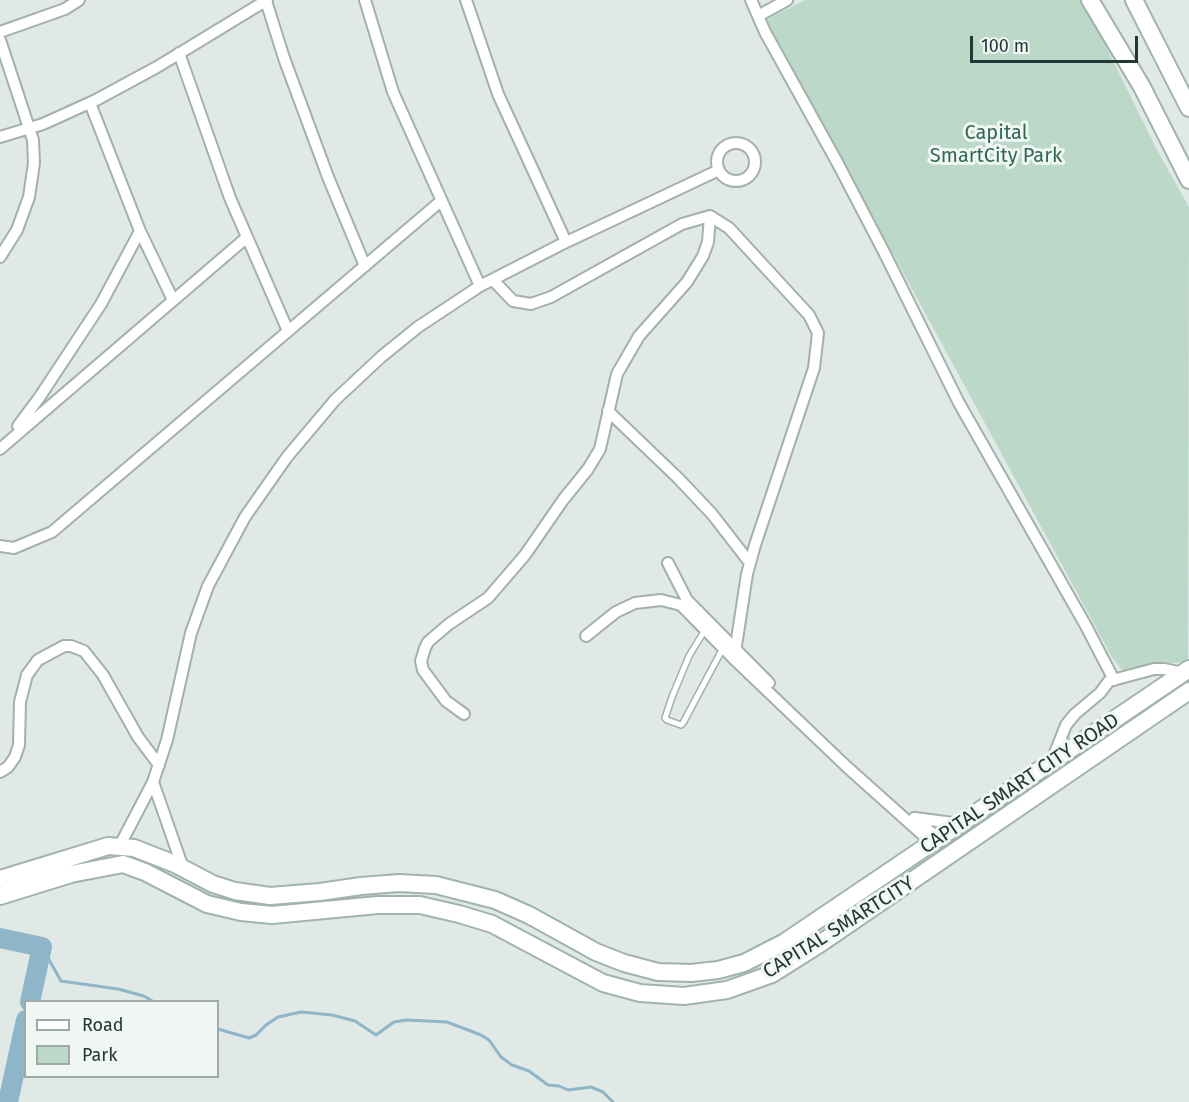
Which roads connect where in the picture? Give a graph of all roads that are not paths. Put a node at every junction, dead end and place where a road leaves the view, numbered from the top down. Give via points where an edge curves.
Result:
1 (80, 0) edge
2 (266, 0) edge
3 (365, 0) edge
4 (466, 0) edge
5 (751, 0) edge
6 (787, 0) edge
7 (1090, 0) edge
8 (1134, 0) edge
9 (758, 16) junction
10 (0, 32) edge
11 (0, 40) edge
12 (179, 53) junction
13 (90, 103) junction
14 (1189, 108) edge
15 (30, 128) junction
16 (0, 137) edge
17 (719, 170) dead end
18 (1189, 180) edge
19 (441, 201) junction
20 (710, 216) junction
21 (140, 231) junction
22 (246, 238) junction
23 (566, 242) junction
24 (0, 257) edge
25 (365, 266) junction
26 (493, 280) junction
27 (480, 286) junction
28 (173, 300) junction
29 (288, 331) junction
30 (608, 411) junction
31 (2, 446) edge
32 (0, 546) edge
33 (668, 563) dead end
34 (750, 563) junction
35 (684, 602) junction
36 (705, 630) junction
37 (586, 636) dead end
38 (723, 648) junction
39 (735, 654) junction
40 (1186, 671) edge
41 (1114, 680) junction
42 (1189, 691) edge
43 (464, 714) dead end
44 (1051, 763) junction
45 (159, 765) junction
46 (0, 772) edge
47 (153, 782) junction
48 (912, 821) junction
49 (960, 824) junction
50 (936, 841) junction
51 (119, 848) junction
52 (916, 854) junction
53 (183, 868) junction
54 (40, 876) junction
55 (0, 879) edge
56 (0, 896) edge

1 - 10 street via 56,13
2 - 12 street
2 - 25 street via 328,177
3 - 19 street via 393,92
4 - 23 street via 498,94
5 - 9 street
6 - 9 street
7 - 18 street via 1142,87
8 - 14 street
9 - 41 street via 959,403
11 - 15 street
12 - 13 street
12 - 22 street
13 - 15 street
13 - 21 street
15 - 16 street
15 - 24 street via 34,163 29,197
17 - 23 street
19 - 25 street
19 - 27 street
20 - 26 street via 682,224 551,297 531,304 513,301
20 - 30 street via 703,256 687,282 627,354 617,374
20 - 34 street via 729,228 809,315 818,333 814,368
21 - 28 street
21 - 31 street via 101,304
22 - 28 street
22 - 29 street
23 - 26 street
25 - 29 street
26 - 27 street
27 - 45 street via 418,327 335,400 244,517 208,586 191,633
28 - 31 street
29 - 32 street via 52,532 14,548
30 - 34 street via 712,514
30 - 43 street via 600,449 525,555 488,598 449,624 425,648 423,670 446,701
33 - 35 street
34 - 39 street
35 - 36 street
35 - 37 street via 642,600 616,612
35 - 39 street
36 - 38 street
36 - 38 lane via 689,656 667,720 683,723
38 - 39 street
39 - 48 street
40 - 41 street via 1154,669
40 - 44 street, CAPITAL SMART CITY ROAD
41 - 44 street via 1066,725
42 - 54 street, CAPITAL SMARTCITY via 821,943 772,974 727,990 684,996 640,993 603,983 492,924 420,905 272,915 207,904 123,864
44 - 49 street, CAPITAL SMART CITY ROAD
45 - 46 street via 84,651 64,646 38,660 27,675 20,702 19,746 8,767
45 - 47 street
47 - 51 street
47 - 53 street
48 - 49 street
48 - 50 street
48 - 52 street
49 - 50 street, CAPITAL SMART CITY ROAD
50 - 52 street, CAPITAL SMART CITY ROAD
51 - 53 street, CAPITAL SMART CITY ROAD via 134,848
51 - 54 street, CAPITAL SMART CITY ROAD via 108,846
52 - 53 street, CAPITAL SMART CITY ROAD via 785,942 744,963 691,973 658,972 624,963 495,900 436,885 399,883 270,896 213,884
54 - 55 street, CAPITAL SMARTCITY
54 - 56 street, CAPITAL SMARTCITY

